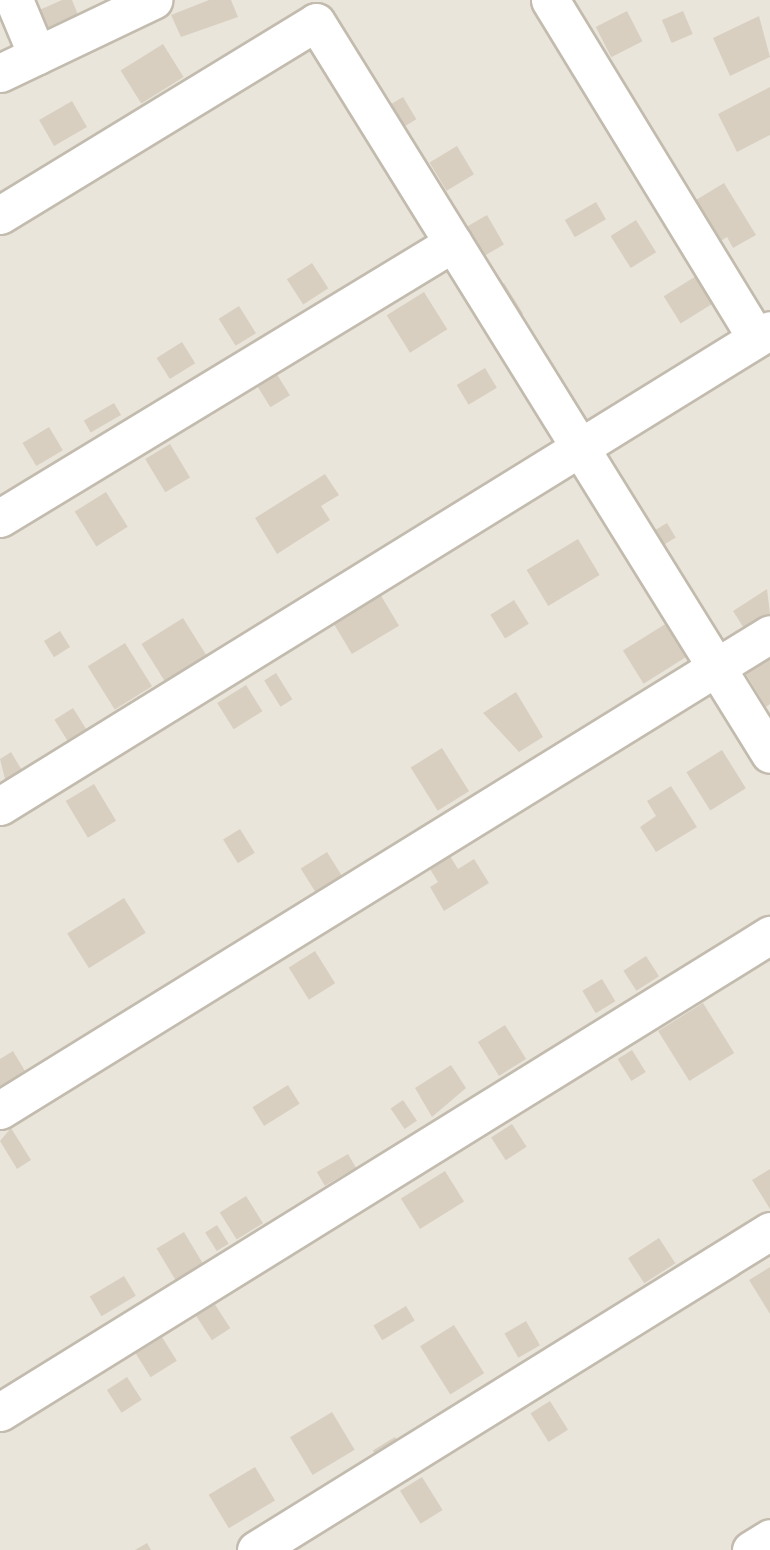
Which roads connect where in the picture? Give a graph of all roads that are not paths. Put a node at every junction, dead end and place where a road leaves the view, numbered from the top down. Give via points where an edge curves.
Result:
1 (14, 0) edge
2 (153, 0) edge
3 (550, 0) edge
4 (37, 55) junction
5 (0, 73) edge
6 (0, 215) edge
7 (453, 243) junction
8 (763, 334) edge
9 (580, 447) junction
10 (0, 518) edge
11 (770, 634) edge
12 (714, 664) junction
13 (770, 754) edge
14 (0, 806) edge
15 (770, 935) edge
16 (0, 1110) edge
17 (770, 1231) edge
18 (0, 1412) edge
19 (770, 1538) edge
20 (256, 1550) edge
21 (751, 1550) edge

1 - 4 street
2 - 4 street
3 - 8 street
4 - 5 street
6 - 7 street via 316,22
7 - 9 street
7 - 10 street
8 - 9 street
9 - 12 street
9 - 14 street
11 - 12 street
12 - 13 street
12 - 16 street
15 - 18 street
17 - 20 street
19 - 21 street

